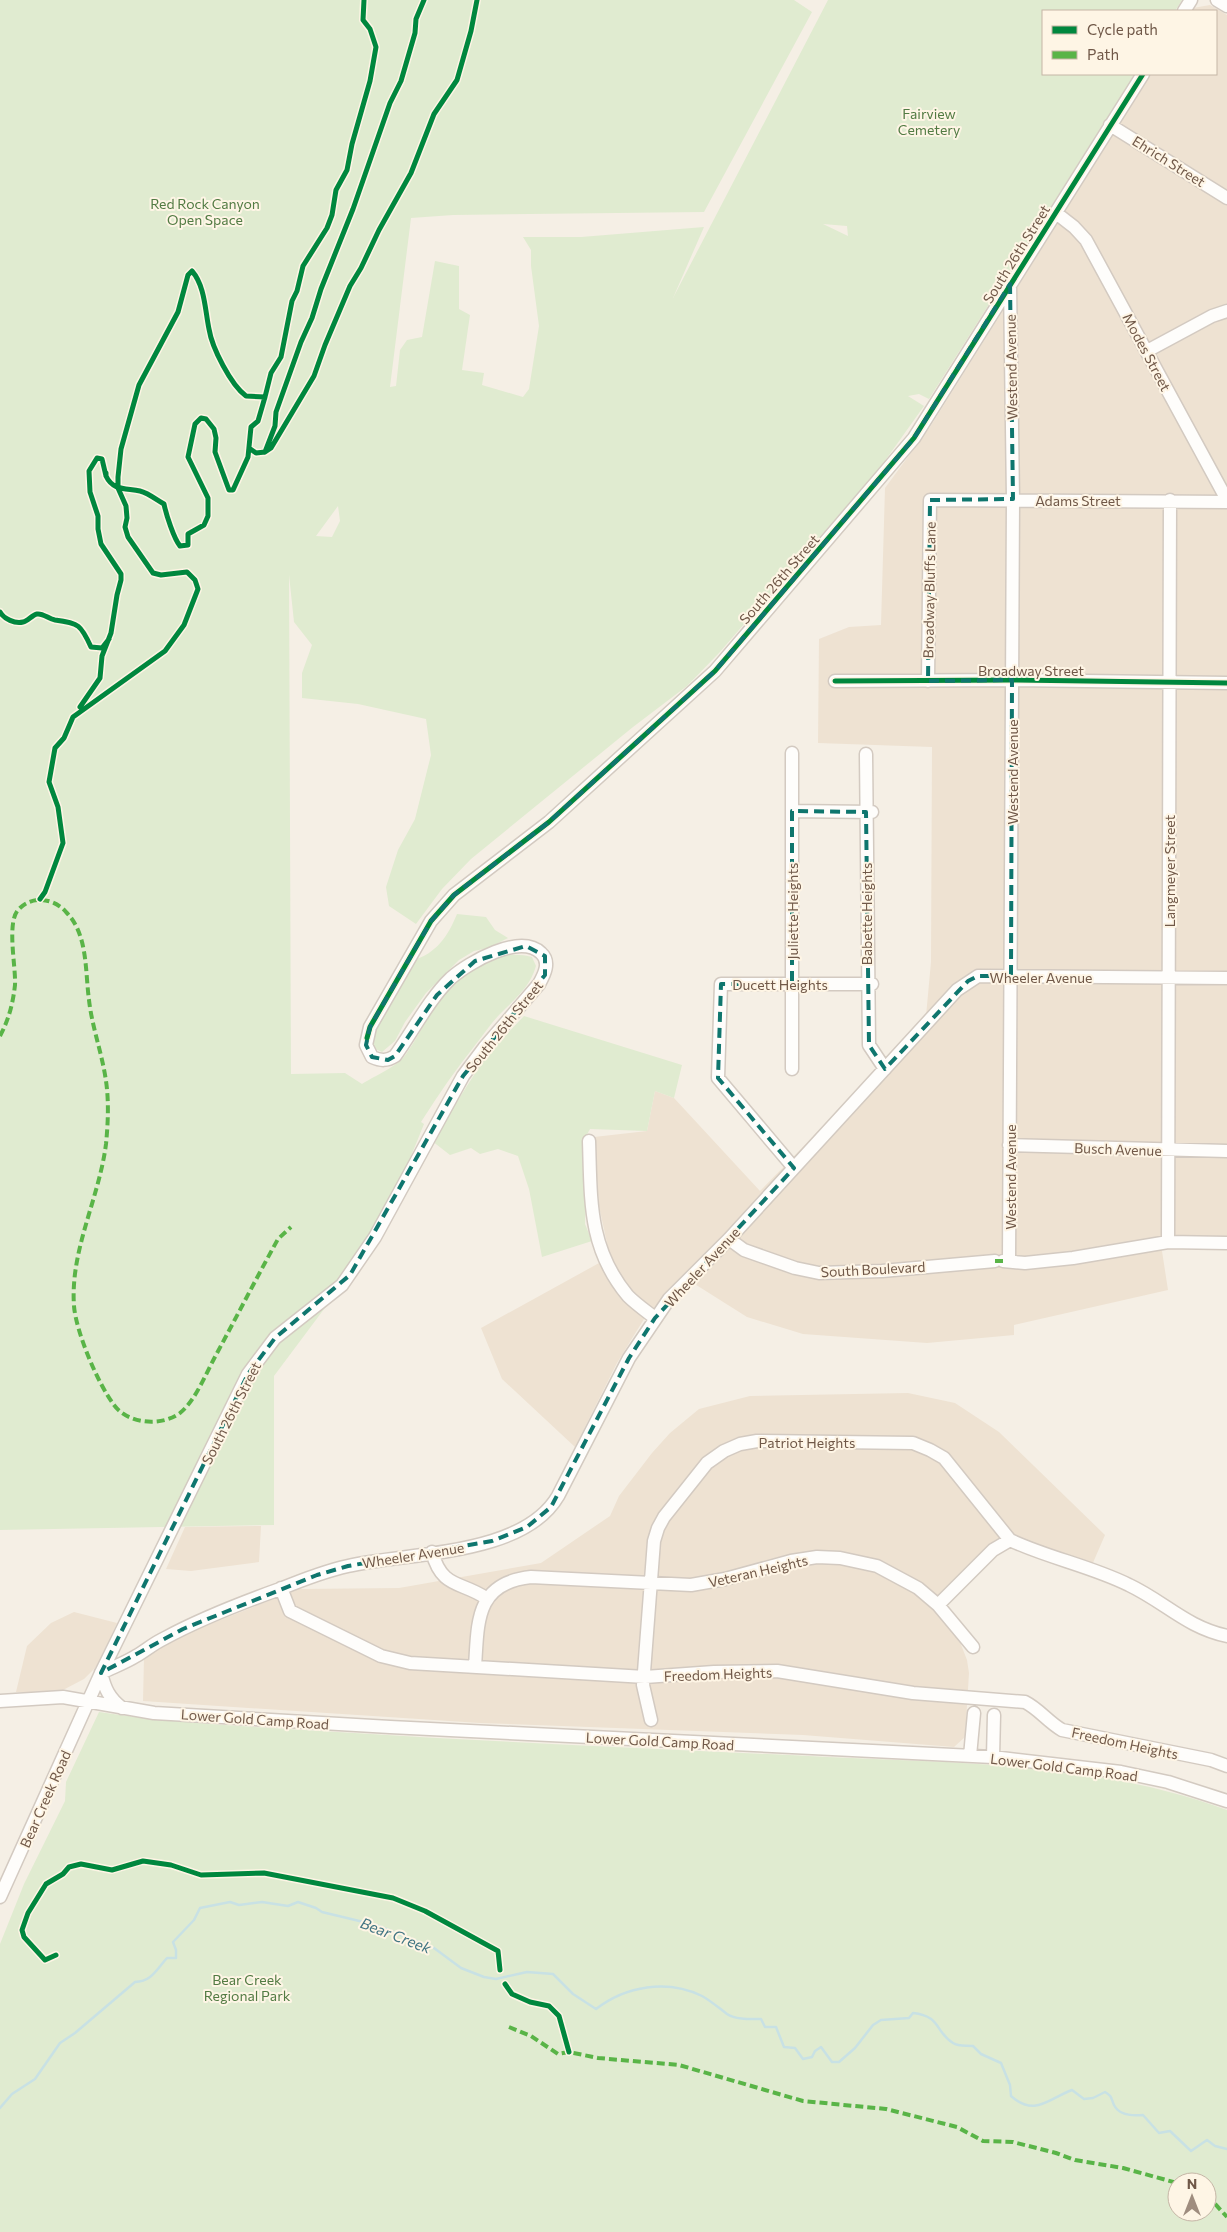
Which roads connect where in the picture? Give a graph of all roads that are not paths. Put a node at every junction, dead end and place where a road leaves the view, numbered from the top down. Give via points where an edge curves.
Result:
1 (1217, 0) edge
2 (1227, 6) edge
3 (1143, 75) edge
4 (1110, 125) junction
5 (1227, 198) edge
6 (1056, 213) junction
7 (1010, 284) junction
8 (1227, 311) edge
9 (1147, 351) junction
10 (1013, 499) junction
11 (930, 500) joint
12 (1170, 500) junction
13 (1227, 501) edge
14 (1012, 680) junction
15 (835, 681) dead end
16 (928, 681) junction
17 (1170, 683) junction
18 (1227, 683) edge
19 (792, 753) dead end
20 (866, 754) dead end
21 (792, 811) junction
22 (869, 812) junction
23 (1011, 976) junction
24 (1168, 977) junction
25 (1227, 978) edge
26 (792, 984) junction
27 (869, 984) junction
28 (792, 1069) dead end
29 (885, 1069) junction
30 (589, 1141) dead end
31 (1010, 1145) junction
32 (1169, 1150) junction
33 (1227, 1151) edge
34 (794, 1168) junction
35 (729, 1239) junction
36 (1168, 1242) junction
37 (1227, 1243) edge
38 (1002, 1261) junction
39 (655, 1318) junction
40 (1010, 1540) junction
41 (432, 1552) junction
42 (651, 1582) junction
43 (281, 1588) junction
44 (486, 1598) junction
45 (938, 1605) junction
46 (1227, 1636) edge
47 (973, 1647) dead end
48 (475, 1667) junction
49 (101, 1673) junction
50 (645, 1676) junction
51 (89, 1700) junction
52 (0, 1701) edge
53 (122, 1708) junction
54 (651, 1720) dead end
55 (970, 1756) junction
56 (993, 1757) junction
57 (1227, 1766) edge
58 (1227, 1801) edge
59 (0, 1897) edge

1 - 2 street
3 - 4 street, South 26th Street
4 - 5 street, Ehrich Street
4 - 6 street, South 26th Street
6 - 7 street, South 26th Street
6 - 9 street, Modes Street via 1086,240
7 - 10 street, Westend Avenue
7 - 49 street, South 26th Street via 914,438 715,671 549,822 454,895 431,921 370,1027 366,1044 372,1057 388,1060 396,1056 450,978 475,961 509,948 526,946 545,956 545,975 463,1076 375,1236 342,1286 275,1338 248,1374
8 - 9 street
9 - 13 street, Modes Street
10 - 11 street, Adams Street
10 - 12 street, Adams Street
10 - 14 street, Westend Avenue
11 - 16 street, Broadway Bluffs Lane
12 - 13 street, Adams Street
12 - 17 street, Langmeyer Street
14 - 16 street, Broadway Street
14 - 17 street, Broadway Street
14 - 23 street, Westend Avenue
15 - 16 street, Broadway Street
17 - 18 street, Broadway Street
17 - 24 street, Langmeyer Street
19 - 21 street, Juliette Heights
20 - 22 street, Babette Heights
21 - 22 street
21 - 26 street, Juliette Heights
22 - 27 street, Babette Heights
23 - 24 street, Wheeler Avenue
23 - 29 street, Wheeler Avenue via 978,976 968,981
23 - 31 street, Westend Avenue
24 - 25 street, Wheeler Avenue
24 - 32 street, Langmeyer Street
26 - 27 street, Ducett Heights
26 - 28 street, Juliette Heights
26 - 34 street, Ducett Heights via 721,984 718,1078
27 - 29 street, Babette Heights via 869,1045
29 - 34 street, Wheeler Avenue
30 - 39 street via 595,1234 610,1268 629,1296
31 - 32 street, Busch Avenue
31 - 38 street, Westend Avenue
32 - 33 street, Busch Avenue
32 - 36 street, Langmeyer Street
34 - 35 street, Wheeler Avenue
35 - 38 street, South Boulevard via 744,1250 819,1273
35 - 39 street, Wheeler Avenue via 669,1299
36 - 37 street, South Boulevard
36 - 38 street, South Boulevard via 1073,1258 1025,1263
39 - 41 street, Wheeler Avenue via 629,1358 552,1507 527,1527 511,1534 492,1541
40 - 42 street, Patriot Heights via 944,1458 913,1443 757,1442 740,1444 707,1463 664,1517 654,1541
40 - 45 street via 992,1550
40 - 46 street, Patriot Heights via 1126,1583 1194,1626
41 - 43 street, Wheeler Avenue via 348,1566
41 - 44 street via 440,1571 455,1585 474,1590
42 - 44 street, Veteran Heights via 519,1578
42 - 45 street, Veteran Heights via 706,1584 792,1560 840,1558 877,1566 918,1588
42 - 50 street, Patriot Heights
43 - 48 street, Freedom Heights via 290,1610 381,1656 410,1663
43 - 49 street, Wheeler Avenue via 183,1628
44 - 48 street via 478,1628
45 - 47 street, Veteran Heights
48 - 50 street, Freedom Heights
49 - 51 street, South 26th Street
49 - 53 street via 111,1700
50 - 54 street, Patriot Heights via 643,1685
50 - 57 street, Freedom Heights via 777,1671 913,1693 1025,1702 1062,1730
51 - 52 street, Lower Gold Camp Road via 64,1697
51 - 53 street, Lower Gold Camp Road
51 - 59 street, Bear Creek Road
53 - 55 street, Lower Gold Camp Road via 154,1713 390,1728
55 - 56 street, Lower Gold Camp Road
55 - 56 street via 974,1718 994,1720
56 - 58 street, Lower Gold Camp Road via 1121,1772 1168,1782

